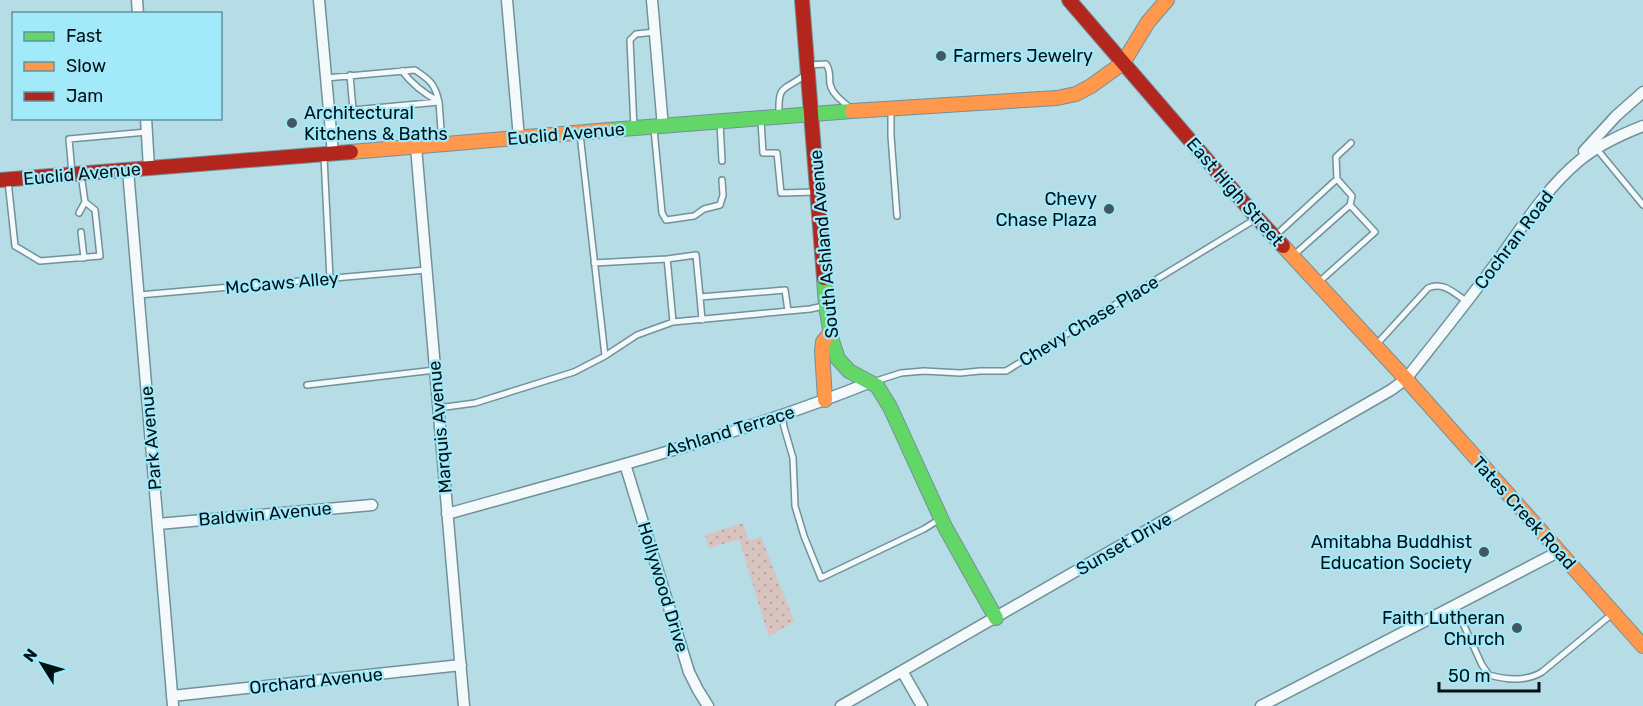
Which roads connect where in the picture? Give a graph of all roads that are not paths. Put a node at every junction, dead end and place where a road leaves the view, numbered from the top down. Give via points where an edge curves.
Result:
1 (319, 0) edge
2 (507, 0) edge
3 (652, 0) edge
4 (802, 0) edge
5 (1069, 0) edge
6 (1167, 0) edge
7 (655, 32) junction
8 (1123, 63) junction
9 (808, 68) junction
10 (402, 71) junction
11 (350, 75) junction
12 (326, 78) junction
13 (1643, 92) edge
14 (439, 102) junction
15 (891, 108) junction
16 (854, 111) junction
17 (812, 114) junction
18 (779, 117) junction
19 (761, 118) junction
20 (146, 120) edge
21 (720, 122) junction
22 (1643, 126) edge
23 (659, 127) junction
24 (634, 129) junction
25 (147, 132) junction
26 (580, 132) junction
27 (519, 138) junction
28 (1351, 143) dead end
29 (442, 145) junction
30 (416, 147) junction
31 (1596, 148) junction
32 (328, 154) junction
33 (722, 161) dead end
34 (149, 168) junction
35 (128, 170) junction
36 (1566, 172) junction
37 (77, 174) junction
38 (1336, 179) junction
39 (4, 180) edge
40 (722, 180) dead end
41 (818, 192) junction
42 (85, 202) junction
43 (1350, 205) junction
44 (1643, 205) edge
45 (80, 213) dead end
46 (897, 216) dead end
47 (1257, 218) junction
48 (81, 232) dead end
49 (1274, 237) junction
50 (1293, 257) junction
51 (84, 258) junction
52 (668, 259) junction
53 (594, 263) junction
54 (426, 270) junction
55 (330, 279) junction
56 (1317, 284) junction
57 (139, 295) junction
58 (700, 297) junction
59 (1466, 302) junction
60 (826, 306) junction
61 (788, 311) junction
62 (702, 320) junction
63 (673, 322) junction
64 (830, 333) junction
65 (1375, 346) junction
66 (605, 356) junction
67 (435, 370) junction
68 (1406, 380) junction
69 (871, 382) junction
70 (307, 385) dead end
71 (825, 400) junction
72 (438, 408) junction
73 (782, 415) junction
74 (625, 464) junction
75 (372, 505) dead end
76 (447, 514) junction
77 (941, 518) junction
78 (158, 524) junction
79 (1558, 552) junction
80 (1455, 606) junction
81 (1614, 613) junction
82 (996, 618) junction
83 (1643, 646) edge
84 (461, 665) junction
85 (902, 671) junction
86 (172, 701) edge
87 (464, 706) edge
88 (708, 706) edge
89 (841, 706) edge
90 (922, 706) edge
91 (1261, 706) edge

1 - 12 street
2 - 27 street
3 - 7 street
4 - 9 main road, South Ashland Avenue
5 - 8 main road, East High Street
6 - 8 main road
7 - 23 street
7 - 24 lane via 636,34 630,40
8 - 15 main road, Euclid Avenue via 1076,94 1057,98
8 - 47 main road, East High Street
9 - 16 lane via 826,64 831,71 831,88
9 - 17 main road, South Ashland Avenue
9 - 18 lane via 779,94
10 - 11 lane
10 - 14 lane
10 - 14 lane via 415,70 431,81
11 - 12 lane
11 - 14 lane via 353,110
12 - 32 street
13 - 36 street
14 - 29 lane
15 - 16 main road, Euclid Avenue
15 - 46 lane
16 - 17 main road, Euclid Avenue
17 - 18 main road, Euclid Avenue
17 - 41 main road, South Ashland Avenue
18 - 19 main road, Euclid Avenue
19 - 21 main road, Euclid Avenue
19 - 41 lane via 763,153 777,153 781,193
20 - 25 street
21 - 23 main road, Euclid Avenue
21 - 33 lane
22 - 31 street, Cochran Road
23 - 24 main road, Euclid Avenue
23 - 40 lane via 662,213 666,220 694,216 704,208 720,205
24 - 26 main road, Euclid Avenue
25 - 34 street
25 - 37 lane via 69,139
26 - 27 main road, Euclid Avenue
26 - 53 lane
27 - 29 main road, Euclid Avenue
28 - 38 lane via 1336,157
29 - 30 main road, Euclid Avenue
30 - 32 main road, Euclid Avenue
30 - 54 street, Marquis Avenue
31 - 36 street, Cochran Road
31 - 44 lane
32 - 34 main road, Euclid Avenue
32 - 55 lane
34 - 35 main road, Euclid Avenue
35 - 37 main road, Euclid Avenue
35 - 57 street, Park Avenue
36 - 59 street, Cochran Road
37 - 39 main road, Euclid Avenue
37 - 42 lane
38 - 43 lane via 1352,196
38 - 49 lane
39 - 51 lane via 15,246 40,261
41 - 60 main road, South Ashland Avenue
42 - 45 lane
42 - 51 lane via 95,210 100,256
43 - 50 lane
43 - 56 lane via 1375,232
47 - 49 main road, East High Street
47 - 69 lane, Chevy Chase Place via 1006,371 924,371
48 - 51 lane
49 - 50 main road, East High Street
50 - 56 main road, East High Street
52 - 53 lane
52 - 58 lane via 696,255
52 - 63 lane
53 - 66 lane
54 - 55 lane, McCaws Alley
54 - 67 street, Marquis Avenue
55 - 57 lane, McCaws Alley
56 - 65 main road, East High Street
57 - 78 street, Park Avenue
58 - 61 lane via 785,290
58 - 62 lane
59 - 65 lane via 1442,286 1428,288
59 - 68 street, Cochran Road
60 - 61 lane
60 - 64 main road, South Ashland Avenue
61 - 62 lane
62 - 63 lane
63 - 66 lane via 637,335
64 - 69 main road, South Ashland Avenue via 843,365
64 - 71 main road via 822,350
65 - 68 main road, East High Street
66 - 72 lane via 574,372 475,403
67 - 70 lane
67 - 72 street, Marquis Avenue
68 - 79 main road, Tates Creek Road
68 - 82 street, Sunset Drive
69 - 71 street, Ashland Terrace
69 - 77 main road, South Ashland Avenue via 890,407
71 - 73 street, Ashland Terrace
72 - 76 street, Marquis Avenue
73 - 74 street, Ashland Terrace
73 - 77 lane via 793,458 795,506 821,578
74 - 76 street, Ashland Terrace
74 - 88 street, Hollywood Drive via 689,672
75 - 78 street, Baldwin Avenue
76 - 84 street, Marquis Avenue
77 - 82 main road, South Ashland Avenue
78 - 86 street, Park Avenue
79 - 80 street
79 - 81 main road, Tates Creek Road
80 - 81 lane via 1485,670 1502,679 1531,679
80 - 91 street
81 - 83 main road, Tates Creek Road
82 - 85 street, Sunset Drive
84 - 86 street, Orchard Avenue
84 - 87 street, Marquis Avenue
85 - 89 street, Sunset Drive
85 - 90 street

